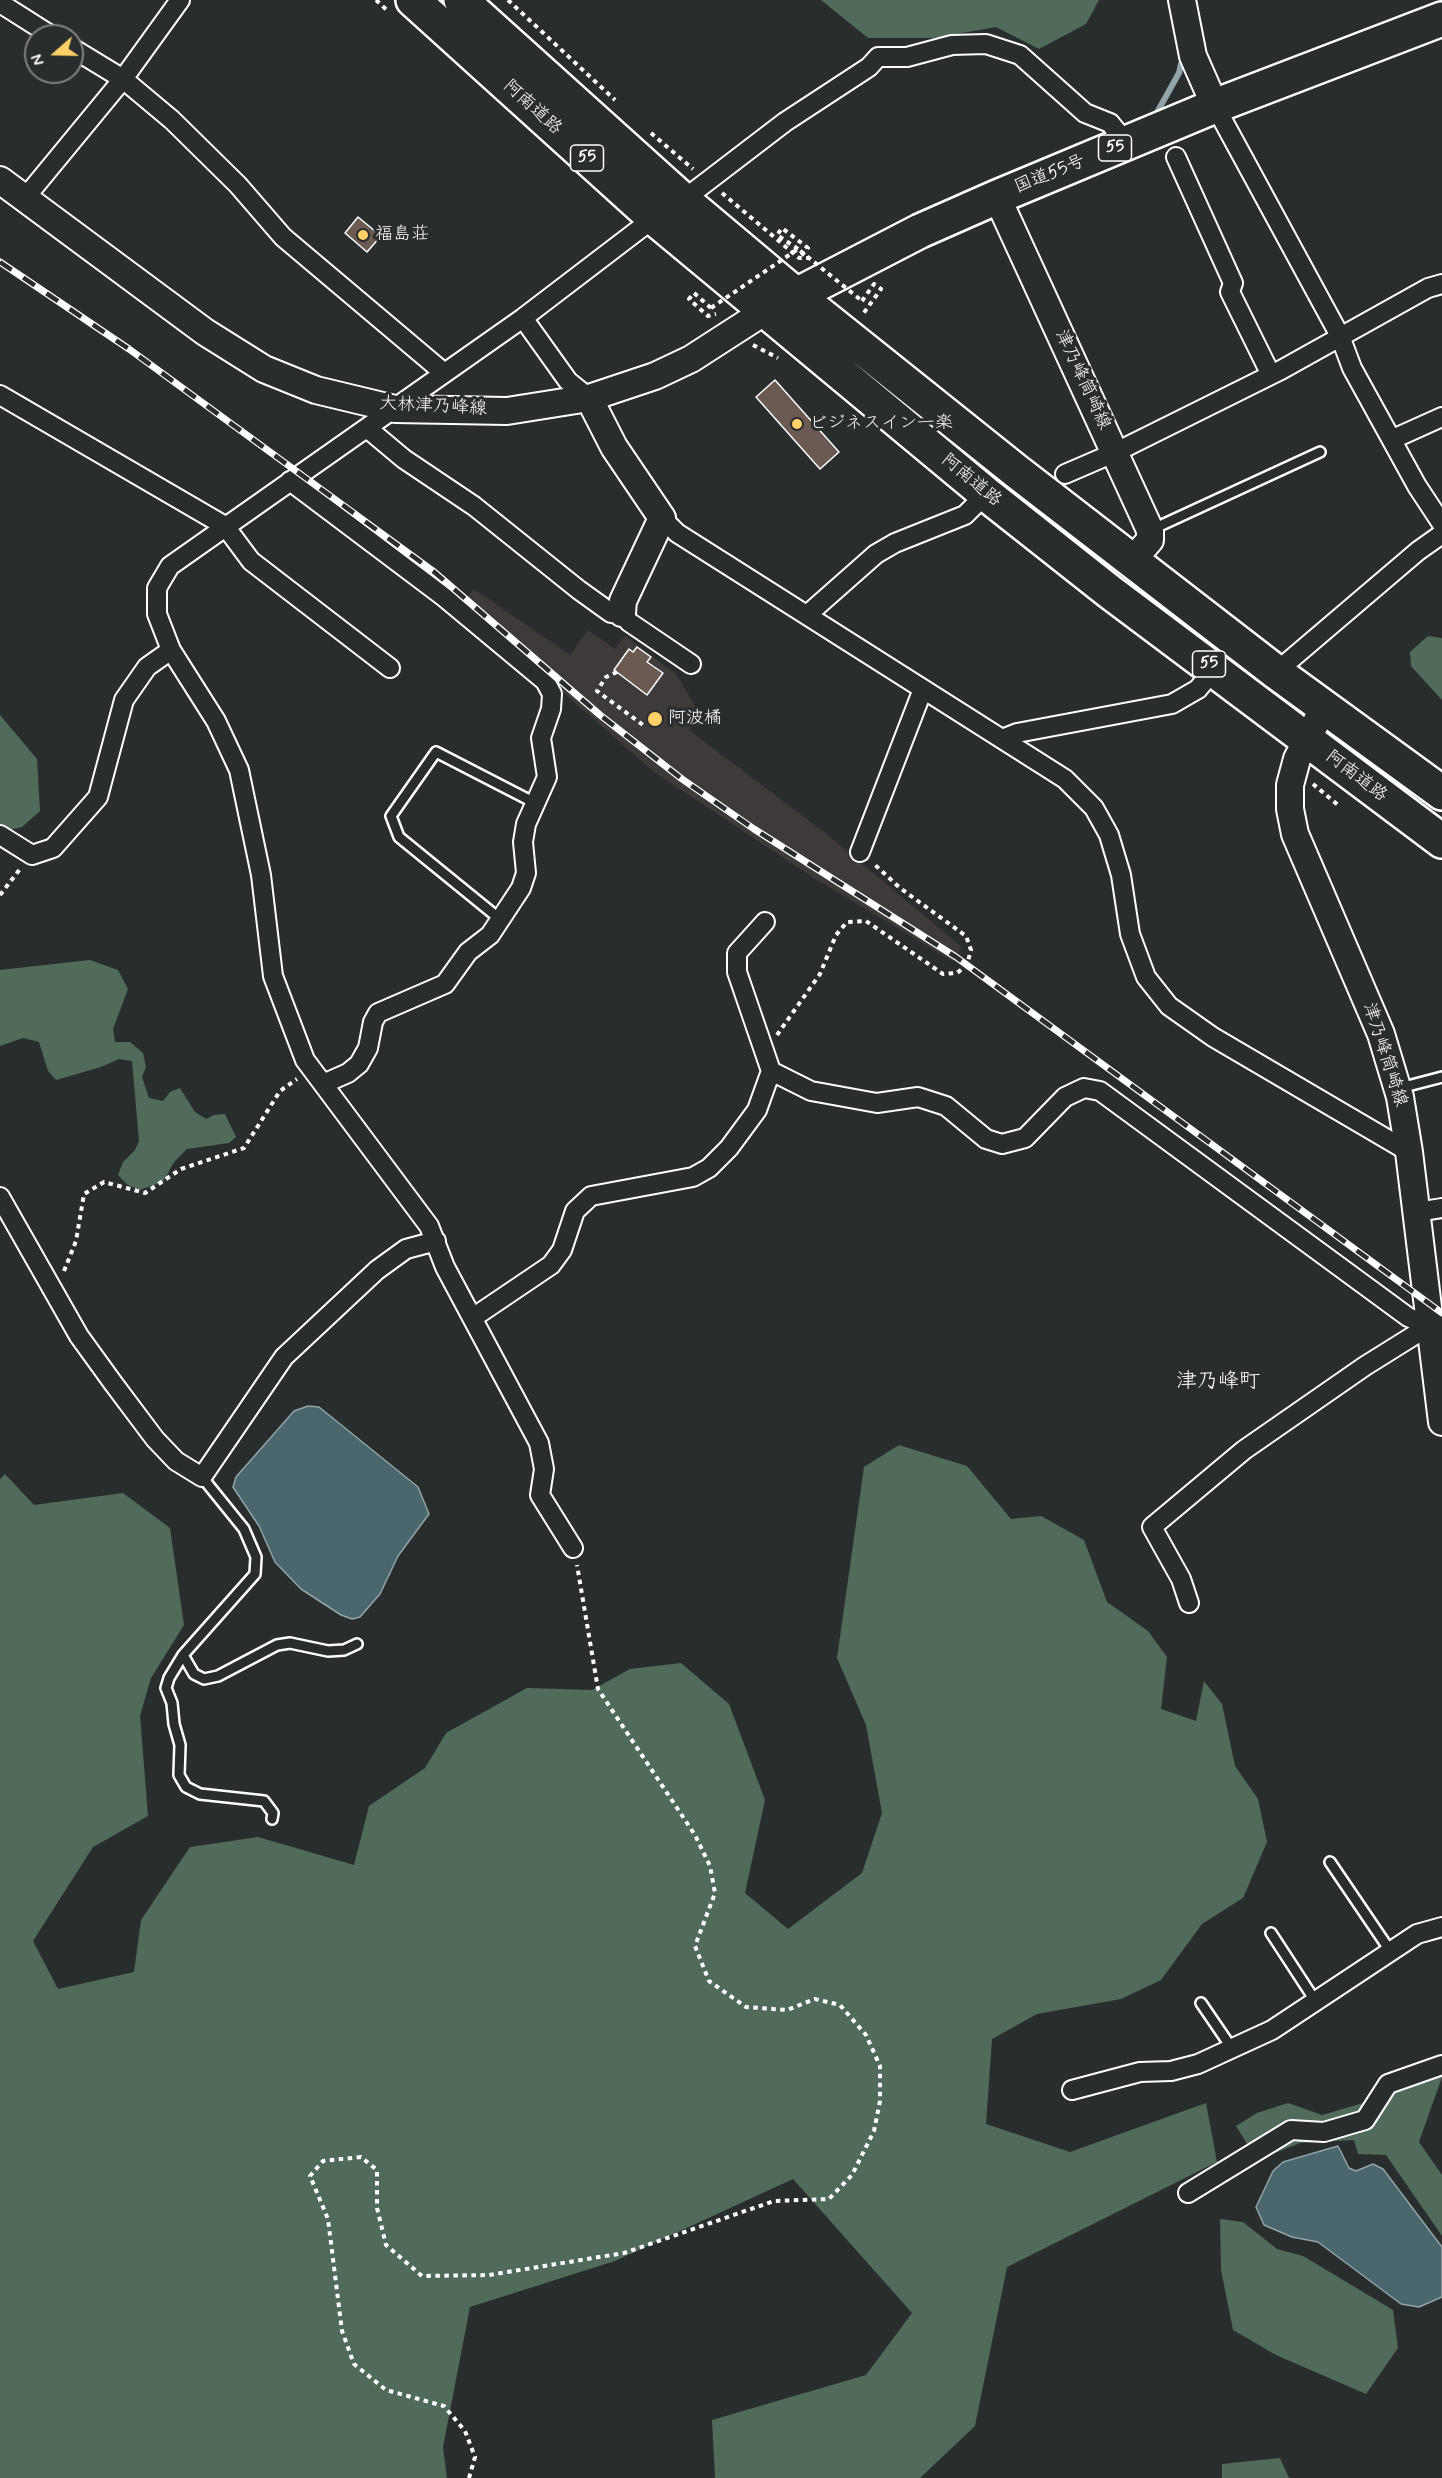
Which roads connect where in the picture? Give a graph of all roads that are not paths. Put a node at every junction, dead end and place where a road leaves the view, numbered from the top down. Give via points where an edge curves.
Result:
1 (180, 0) edge
2 (413, 0) edge
3 (461, 0) edge
4 (1182, 0) edge
5 (0, 3) edge
6 (1442, 19) edge
7 (33, 24) edge
8 (84, 55) edge
9 (123, 79) junction
10 (1215, 106) junction
11 (1127, 144) junction
12 (1176, 157) dead end
13 (0, 180) edge
14 (696, 191) junction
15 (997, 197) junction
16 (24, 198) junction
17 (654, 218) junction
18 (1442, 284) edge
19 (796, 295) junction
20 (766, 310) junction
21 (523, 318) junction
22 (1340, 336) junction
23 (443, 372) junction
24 (1271, 375) junction
25 (0, 395) edge
26 (589, 398) junction
27 (395, 409) junction
28 (1442, 417) edge
29 (367, 428) junction
30 (1393, 439) junction
31 (1116, 452) junction
32 (1320, 452) dead end
33 (1065, 474) dead end
34 (290, 481) junction
35 (986, 495) junction
36 (662, 518) junction
37 (1442, 524) edge
38 (225, 526) junction
39 (1150, 530) junction
40 (1442, 534) edge
41 (1132, 561) junction
42 (622, 613) junction
43 (807, 615) junction
44 (171, 650) junction
45 (691, 664) dead end
46 (390, 668) dead end
47 (1215, 668) junction
48 (1276, 672) junction
49 (923, 689) junction
50 (1324, 707) junction
51 (1002, 739) junction
52 (1306, 739) junction
53 (1442, 793) edge
54 (535, 803) junction
55 (0, 836) edge
56 (1442, 841) edge
57 (860, 852) road end
58 (501, 920) junction
59 (765, 922) dead end
60 (771, 1071) junction
61 (1442, 1077) edge
62 (323, 1084) junction
63 (1398, 1089) junction
64 (1409, 1152) junction
65 (0, 1197) edge
66 (1442, 1208) edge
67 (1417, 1212) junction
68 (436, 1241) junction
69 (1433, 1284) edge
70 (474, 1317) junction
71 (1430, 1326) junction
72 (1442, 1422) edge
73 (202, 1478) junction
74 (573, 1548) road end
75 (1189, 1603) dead end
76 (357, 1644) dead end
77 (183, 1655) junction
78 (272, 1819) dead end
79 (1330, 1862) dead end
80 (1441, 1929) edge
81 (1270, 1933) dead end
82 (1392, 1952) junction
83 (1316, 2002) junction
84 (1201, 2003) dead end
85 (1231, 2047) junction
86 (1442, 2065) edge
87 (1071, 2090) dead end
88 (1188, 2193) dead end

1 - 9 street
2 - 17 highway, 阿南道路 / 55
3 - 14 highway, 阿南道路 / 55
4 - 10 main road via 1193,56
5 - 7 street
6 - 10 highway, 国道55号 / 55
8 - 9 street
9 - 16 street
9 - 23 street via 172,120 238,185 283,237
10 - 11 highway, 国道55号 / 55
10 - 22 street
11 - 14 street via 1110,123 1085,113 1020,55 986,44 952,45 907,57 878,57
11 - 15 highway, 国道55号 / 55
12 - 24 street via 1233,283 1230,292
13 - 16 main road, 大林津乃峰線
14 - 19 highway, 阿南道路 / 55
15 - 19 highway, 国道55号 / 55
15 - 31 main road, 津乃峰筒崎線
16 - 27 main road, 大林津乃峰線 via 205,332 264,369 316,390
17 - 20 highway, 阿南道路 / 55
17 - 21 street
18 - 22 street
19 - 20 highway, 国道55号 / 55
19 - 41 highway, 阿南道路 / 55
20 - 26 main road, 大林津乃峰線 via 655,376
20 - 35 highway, 阿南道路 / 55
21 - 23 street
21 - 26 street via 568,381
22 - 24 street
22 - 30 street via 1352,368
23 - 27 street
24 - 31 street
25 - 38 street
26 - 27 main road, 大林津乃峰線 via 507,411
26 - 36 main road via 614,447
27 - 29 street
28 - 30 street
29 - 34 street
29 - 42 street via 595,602 611,613
30 - 37 street
31 - 33 street
31 - 39 main road, 津乃峰筒崎線
32 - 39 lane
34 - 38 street
34 - 54 street via 444,597 545,681 552,694 541,738 547,777
35 - 43 street via 965,515 876,554
35 - 47 highway, 阿南道路 / 55
36 - 42 main road via 623,601
36 - 43 street via 677,533
38 - 44 street via 170,566 157,588 157,614
38 - 46 street via 251,561
39 - 41 main road via 1149,540
40 - 48 street
41 - 48 highway, 阿南道路 / 55
42 - 45 street via 629,622
43 - 49 street
44 - 55 street via 147,667 124,700 98,796 53,848 32,855
44 - 62 street via 216,721 239,770 261,875 273,976 305,1060
47 - 51 street via 1198,689 1172,704
47 - 52 highway, 阿南道路 / 55
48 - 50 highway, 阿南道路 / 55
49 - 51 street
49 - 57 street
50 - 52 main road, 津乃峰筒崎線
50 - 53 highway, 阿南道路 / 55
51 - 64 street via 1065,779 1094,808 1109,836 1121,875 1130,934 1146,977 1169,1006 1214,1037
52 - 56 highway, 阿南道路 / 55
52 - 63 main road, 津乃峰筒崎線 via 1290,785 1295,834 1381,1034
54 - 58 street via 523,842 526,873
54 - 58 lane via 436,752 391,816 399,837
58 - 62 street via 482,944 468,952 445,984 378,1013 359,1064 348,1074
59 - 60 street via 736,953 737,972
60 - 70 street via 757,1110 729,1148 709,1167 693,1177 591,1196 575,1211 562,1250 551,1265
60 - 71 street via 811,1091 877,1103 918,1097 946,1106 986,1139 1002,1144 1025,1138 1065,1097 1084,1088 1100,1091 1408,1317
61 - 63 lane
62 - 68 street via 429,1226
63 - 64 main road, 津乃峰筒崎線
64 - 67 main road, 津乃峰筒崎線
65 - 73 street via 79,1336 155,1439 176,1461
66 - 67 street
67 - 69 main road, 津乃峰筒崎線
68 - 70 street via 445,1267
68 - 73 street via 406,1249 377,1270 292,1349 245,1410
69 - 71 main road, 津乃峰筒崎線
70 - 74 street via 539,1443 544,1469 540,1495
71 - 72 main road, 津乃峰筒崎線
71 - 75 street via 1253,1443 1152,1527 1182,1579
73 - 77 lane via 244,1529 256,1557 255,1575
76 - 77 lane via 328,1651 290,1643 277,1645 218,1676 204,1679 194,1674
77 - 78 lane via 166,1688 180,1745 179,1775 186,1787 201,1794 264,1801 273,1813
79 - 82 lane
80 - 82 street via 1417,1934
81 - 83 lane
82 - 83 street
83 - 85 street via 1272,2030
84 - 85 lane
85 - 87 street via 1198,2064 1171,2071 1140,2072
86 - 88 street via 1388,2084 1365,2120 1324,2132 1291,2130

